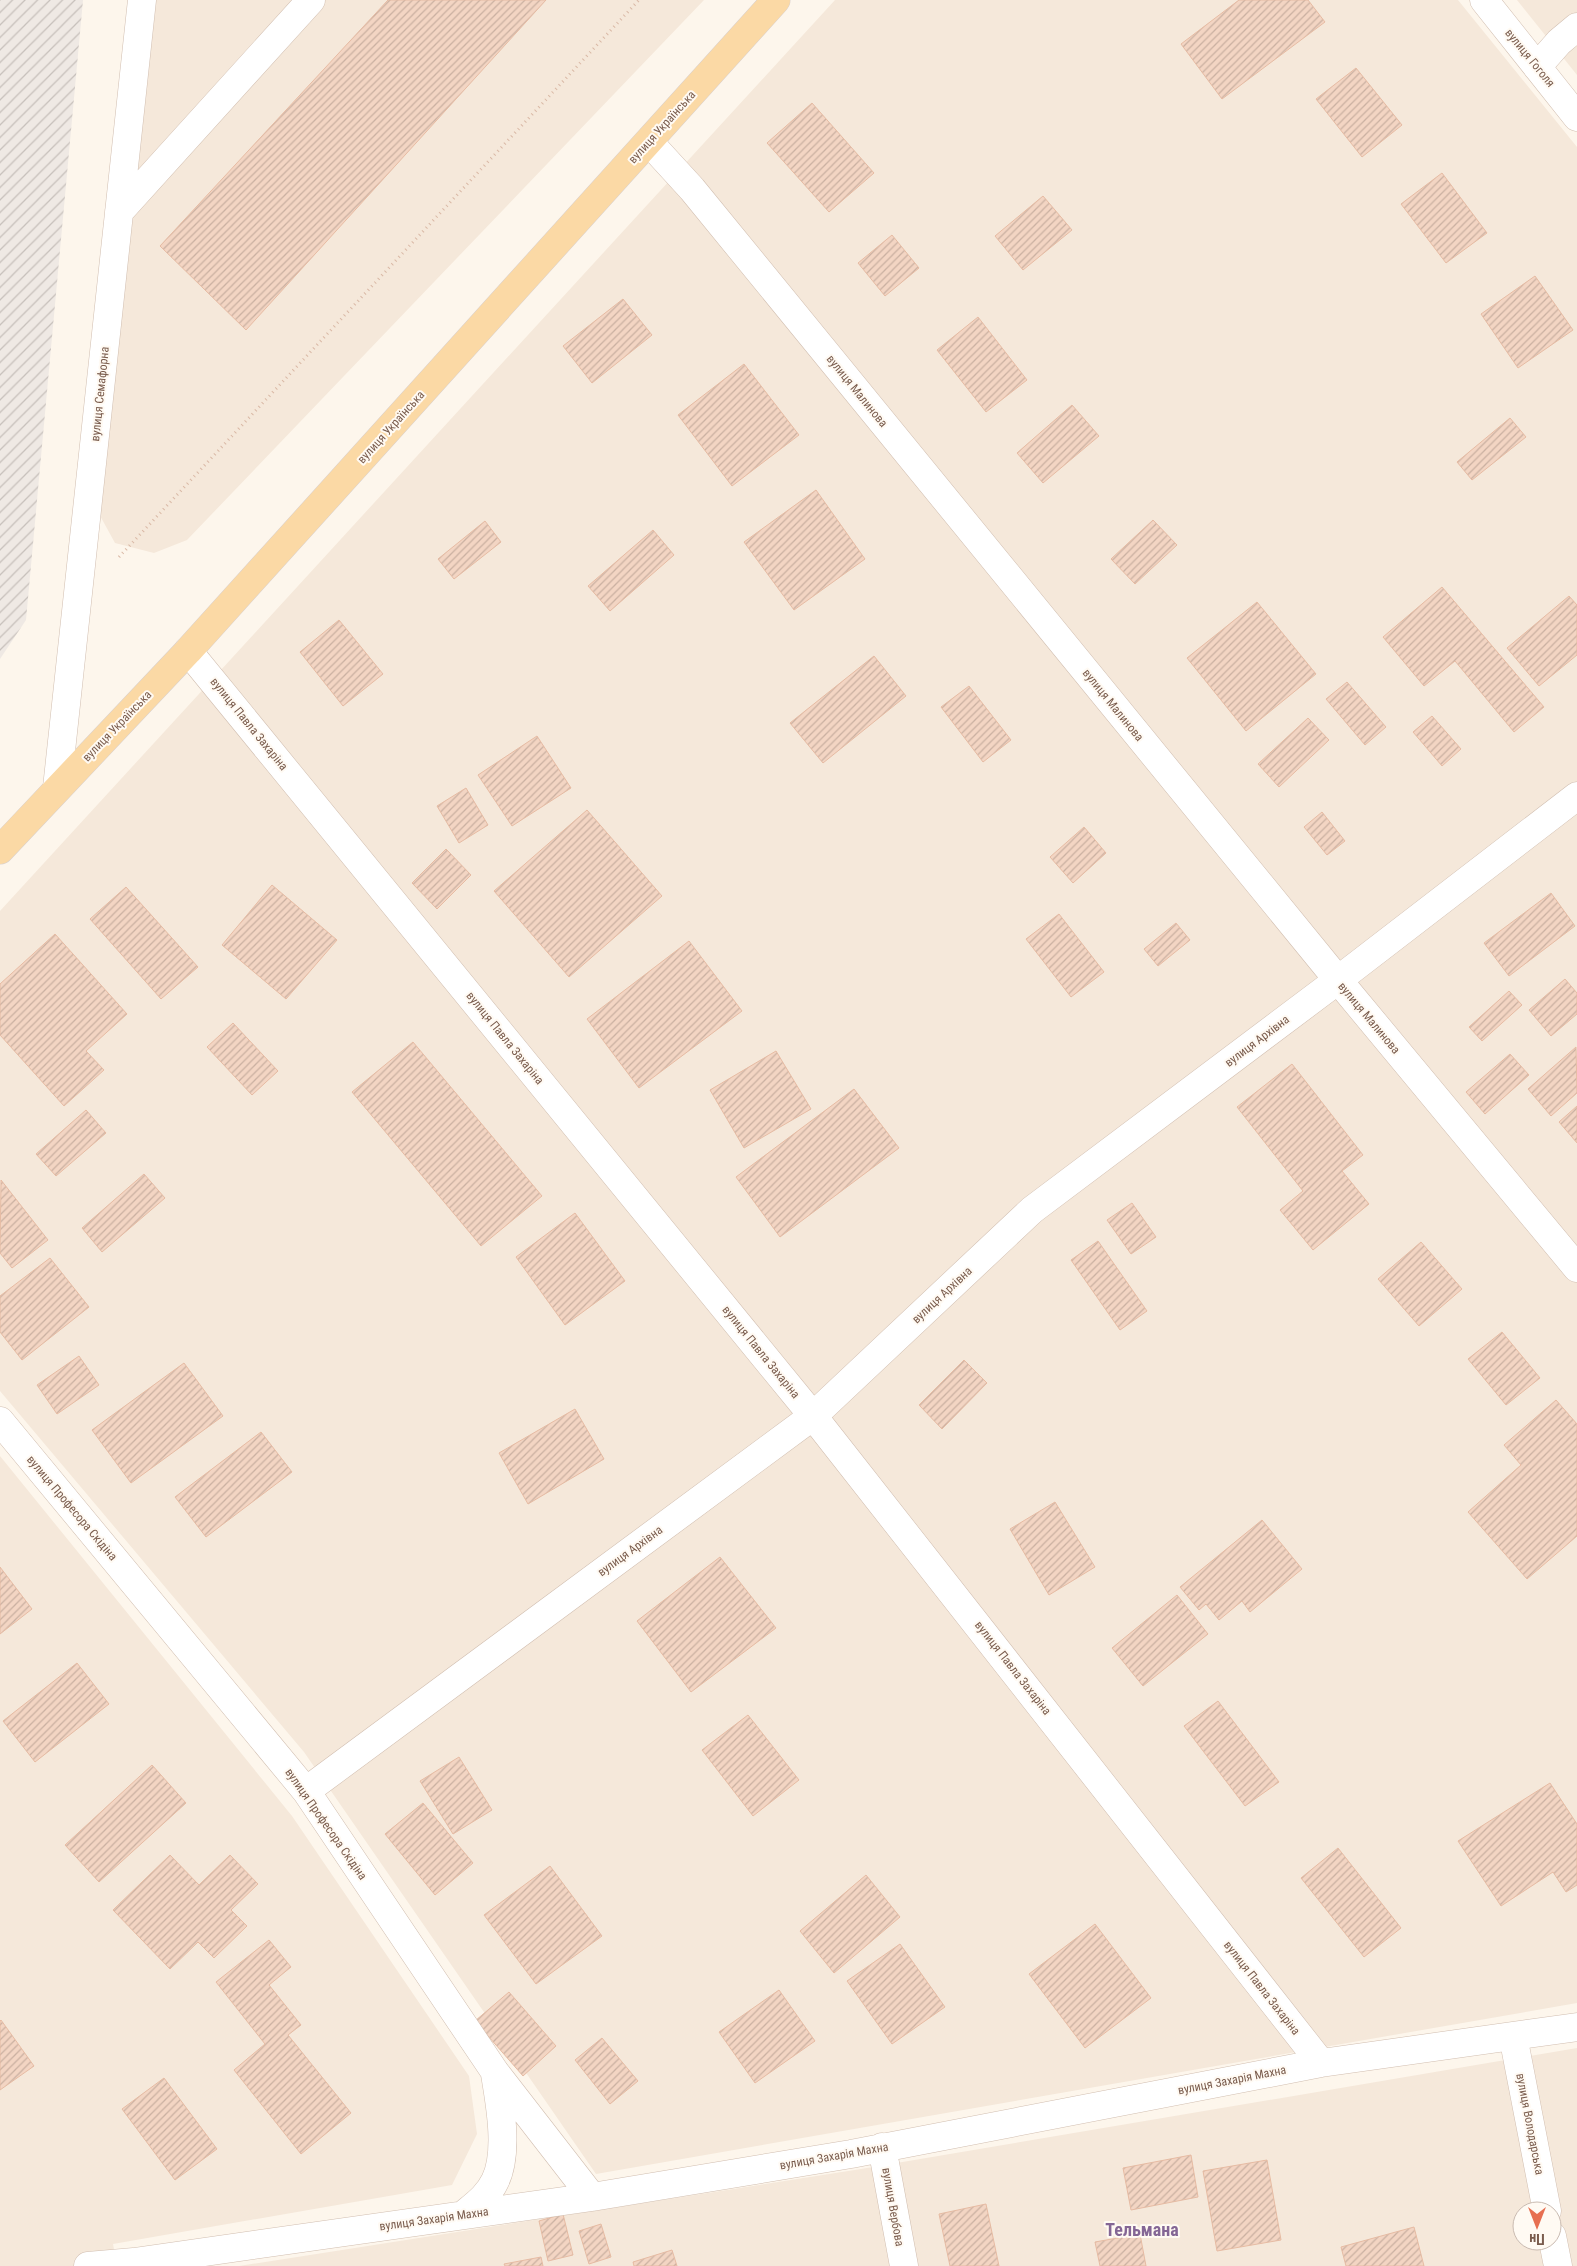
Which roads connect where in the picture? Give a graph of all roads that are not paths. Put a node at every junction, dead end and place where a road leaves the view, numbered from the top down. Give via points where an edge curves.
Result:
1 (142, 0) edge
2 (311, 0) edge
3 (776, 0) edge
4 (1484, 0) edge
5 (1577, 27) edge
6 (1537, 67) junction
7 (1577, 117) edge
8 (649, 142) junction
9 (120, 212) junction
10 (188, 651) junction
11 (57, 788) junction
12 (1577, 796) edge
13 (0, 850) edge
14 (1338, 980) junction
15 (1577, 1268) edge
16 (813, 1416) junction
17 (0, 1421) edge
18 (306, 1791) junction
19 (1577, 2027) edge
20 (1513, 2036) junction
21 (1321, 2063) junction
22 (495, 2072) junction
23 (882, 2148) junction
24 (592, 2197) junction
25 (1545, 2201) edge
26 (463, 2215) junction
27 (1555, 2251) edge
28 (135, 2264) edge
29 (88, 2266) edge
30 (904, 2266) edge
31 (1558, 2266) edge

1 - 9 street, вулиця Семафорна
2 - 9 street
3 - 8 main road, вулиця Українська
4 - 6 street, вулиця Гоголя
5 - 6 street
6 - 7 street, вулиця Гоголя
8 - 10 main road, вулиця Українська
8 - 14 street, вулиця Малинова via 692,189
9 - 11 street, вулиця Семафорна
10 - 11 main road, вулиця Українська
10 - 16 street, вулиця Павла Захаріна
11 - 13 main road, вулиця Українська
12 - 14 street, вулиця Архівна
14 - 15 street, вулиця Малинова
14 - 16 street, вулиця Архівна via 1032,1210
16 - 18 street, вулиця Архівна
16 - 21 street, вулиця Павла Захаріна
17 - 18 street, вулиця Професора Скідіна
18 - 22 street, вулиця Професора Скідіна
19 - 20 street, вулиця Захарія Махна
20 - 21 street, вулиця Захарія Махна
20 - 25 street, вулиця Володарська
21 - 23 street, вулиця Захарія Махна
22 - 24 street, вулиця Професора Скідіна
22 - 26 street via 500,2107 501,2158 495,2181 481,2201
23 - 24 street, вулиця Захарія Махна
23 - 30 street, вулиця Вербова
24 - 26 street, вулиця Захарія Махна
26 - 28 street, вулиця Захарія Махна
27 - 31 street
28 - 29 street, вулиця Захарія Махна

